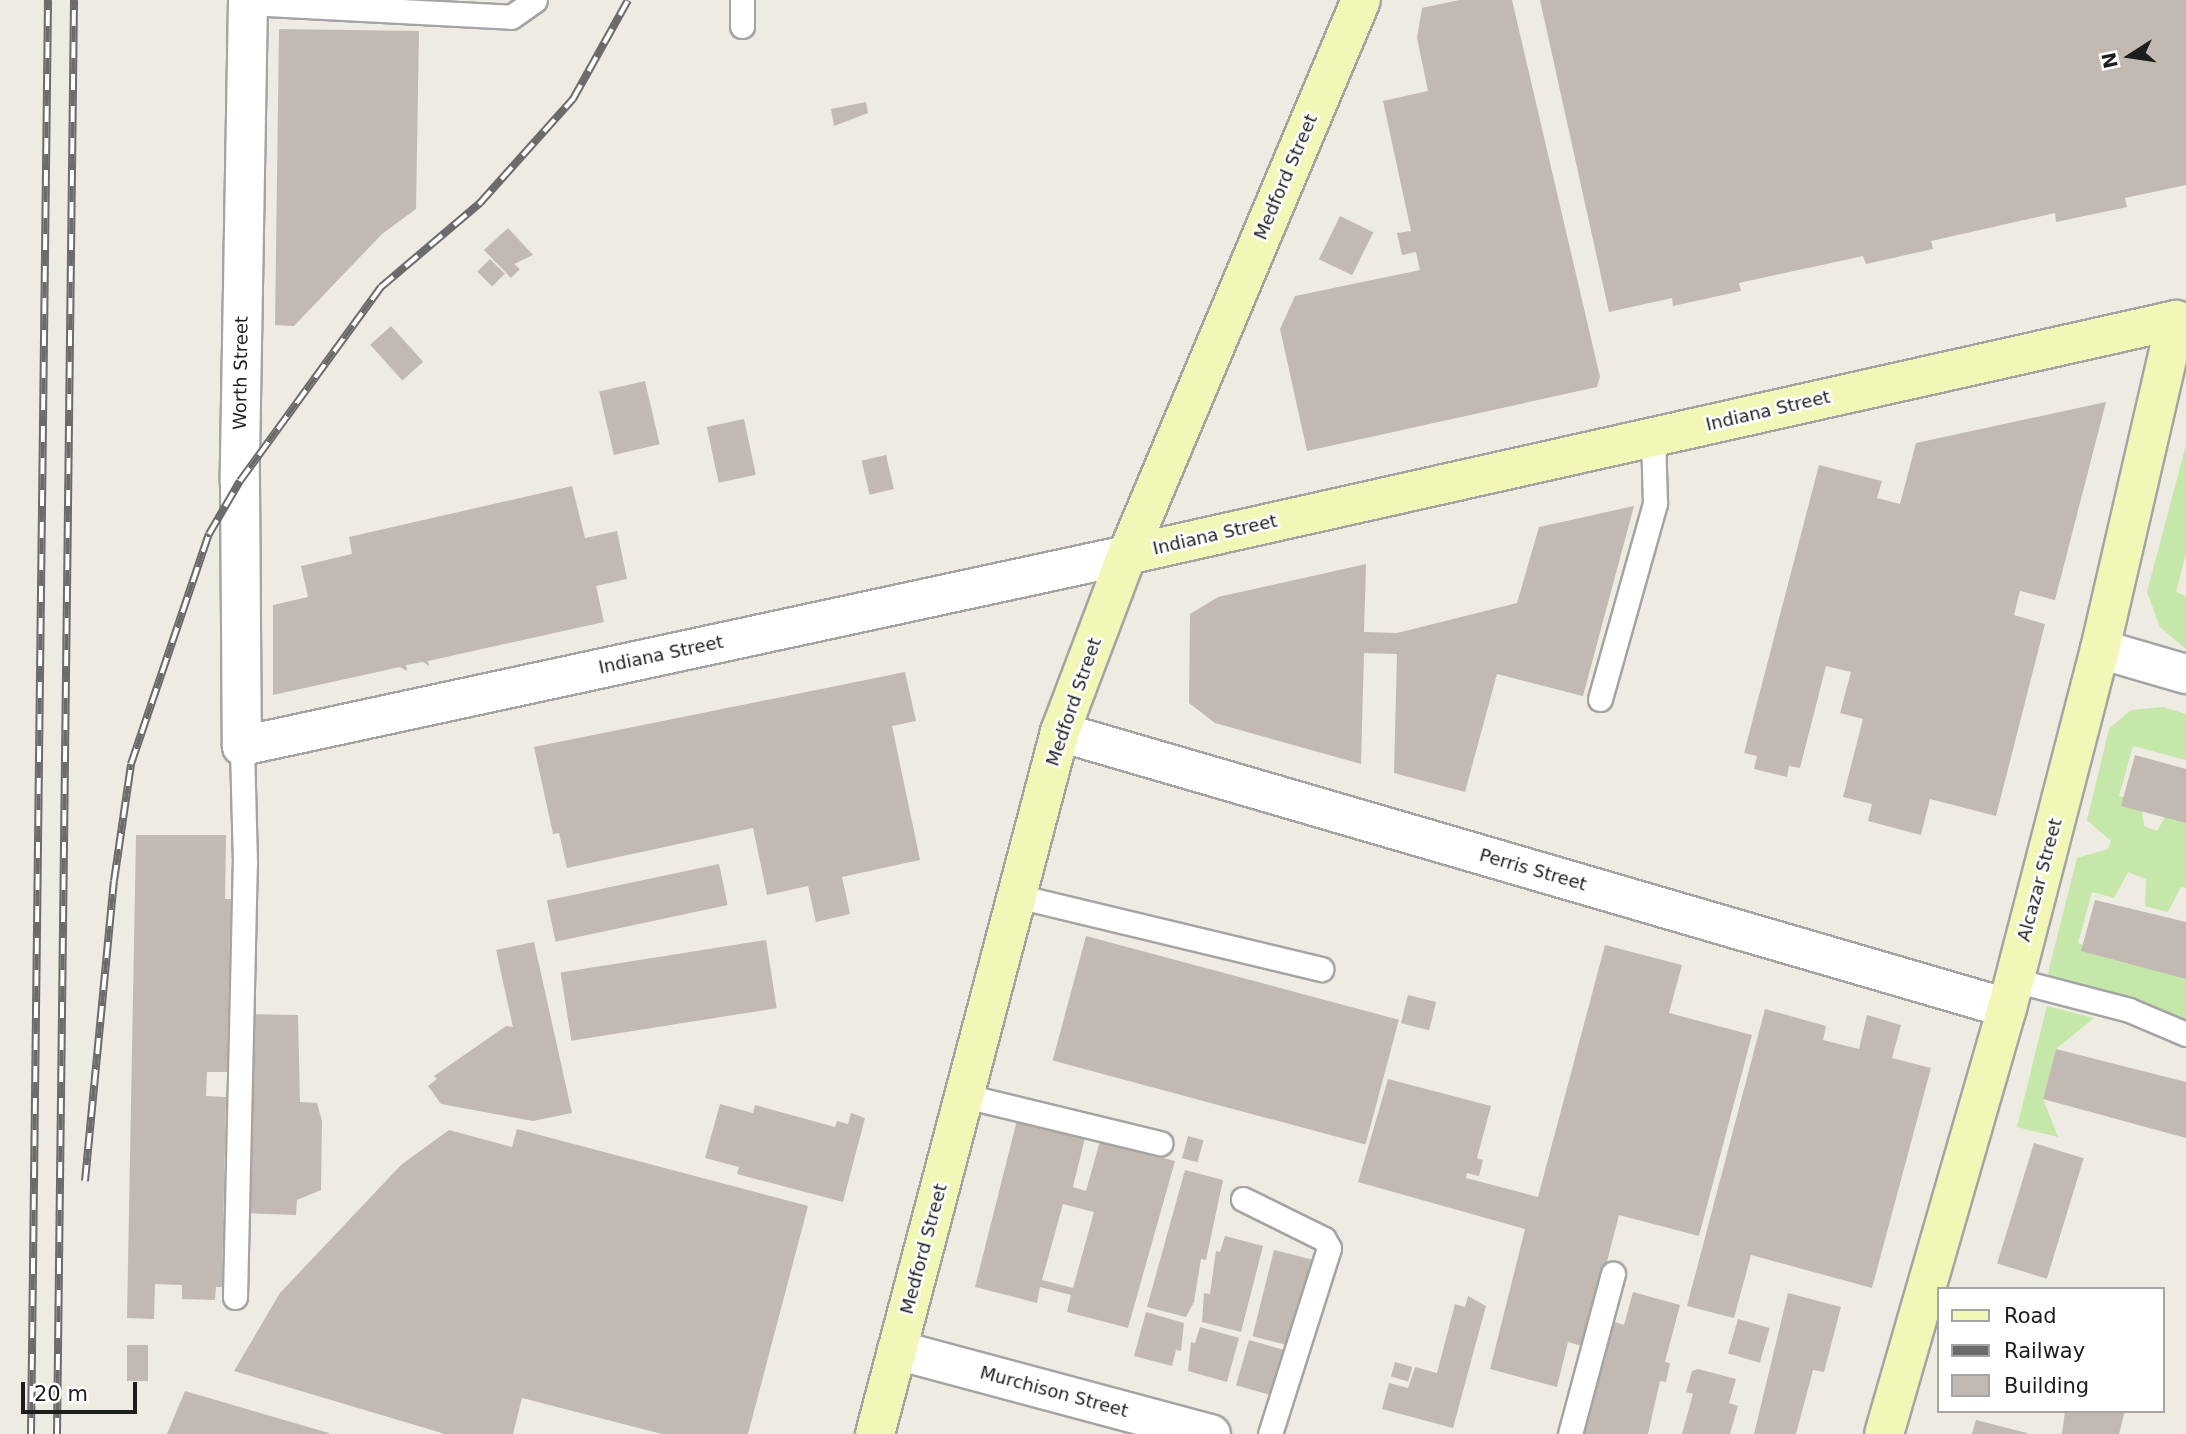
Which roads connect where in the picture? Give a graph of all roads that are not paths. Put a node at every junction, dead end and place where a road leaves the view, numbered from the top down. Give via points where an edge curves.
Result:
1 (535, 0) edge
2 (742, 0) edge
3 (1361, 0) edge
4 (248, 1) edge
5 (742, 26) dead end
6 (2181, 319) edge
7 (1654, 437) junction
8 (1127, 555) junction
9 (2100, 649) junction
10 (2186, 674) edge
11 (1600, 699) dead end
12 (1060, 732) junction
13 (242, 746) junction
14 (1017, 896) junction
15 (1321, 968) dead end
16 (2010, 994) junction
17 (2186, 1034) edge
18 (964, 1096) junction
19 (1160, 1143) dead end
20 (1243, 1199) dead end
21 (1614, 1274) dead end
22 (235, 1297) dead end
23 (897, 1350) junction
24 (875, 1434) edge
25 (1211, 1434) edge
26 (1270, 1434) edge
27 (1570, 1434) edge
28 (1884, 1434) edge

1 - 4 lane via 511,17
2 - 5 lane
3 - 8 street, Medford Street
4 - 13 street, Worth Street via 240,481
6 - 7 street, Indiana Street
6 - 9 street, Alcazar Street
7 - 8 street, Indiana Street
7 - 11 lane via 1655,503
8 - 12 street, Medford Street
8 - 13 street, Indiana Street
9 - 10 street
9 - 16 street, Alcazar Street
12 - 14 street, Medford Street
12 - 16 street, Perris Street
13 - 22 lane via 245,863
14 - 15 lane
14 - 18 street, Medford Street
16 - 17 lane via 2129,1010
16 - 28 street, Alcazar Street
18 - 19 lane
18 - 23 street, Medford Street
20 - 26 lane via 1324,1238 1329,1248
21 - 27 lane
23 - 24 street, Medford Street
23 - 25 street, Murchison Street

